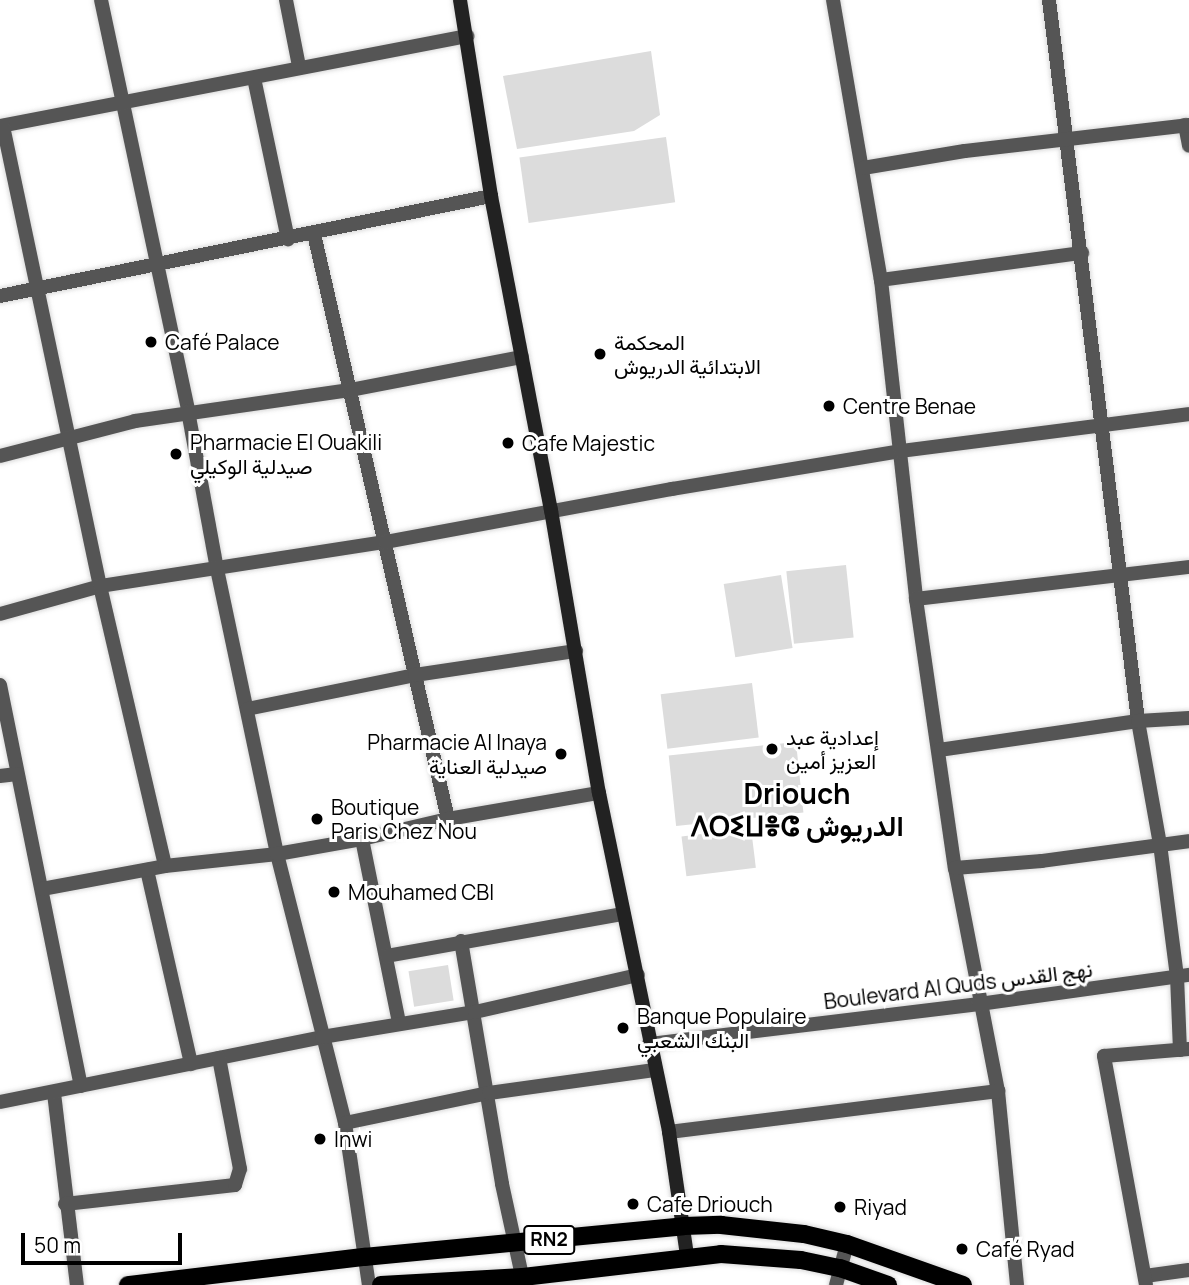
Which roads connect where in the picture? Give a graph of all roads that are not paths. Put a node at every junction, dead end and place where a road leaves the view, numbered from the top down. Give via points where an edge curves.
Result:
1 (100, 0) edge
2 (286, 0) edge
3 (460, 0) edge
4 (834, 0) edge
5 (1049, 0) edge
6 (467, 36) junction
7 (299, 66) junction
8 (254, 78) junction
9 (122, 101) junction
10 (1187, 125) edge
11 (2, 126) edge
12 (1067, 139) junction
13 (1189, 146) edge
14 (863, 168) junction
15 (491, 196) junction
16 (314, 234) junction
17 (288, 239) junction
18 (1082, 253) junction
19 (155, 265) junction
20 (881, 280) junction
21 (36, 288) junction
22 (0, 296) edge
23 (522, 357) junction
24 (350, 390) junction
25 (188, 411) junction
26 (1189, 414) edge
27 (1104, 423) junction
28 (69, 438) junction
29 (901, 451) junction
30 (0, 456) edge
31 (551, 510) junction
32 (385, 542) junction
33 (1189, 567) edge
34 (217, 569) junction
35 (1119, 573) junction
36 (100, 586) junction
37 (916, 599) junction
38 (0, 614) edge
39 (576, 651) junction
40 (415, 675) junction
41 (0, 685) edge
42 (247, 709) junction
43 (1189, 718) edge
44 (1138, 721) junction
45 (939, 750) junction
46 (17, 774) junction
47 (0, 776) edge
48 (599, 793) junction
49 (448, 819) junction
50 (362, 839) junction
51 (1189, 841) edge
52 (1160, 844) junction
53 (277, 854) junction
54 (165, 866) junction
55 (955, 868) junction
56 (147, 870) junction
57 (42, 889) junction
58 (624, 914) junction
59 (461, 941) junction
60 (387, 956) junction
61 (638, 975) junction
62 (1183, 976) edge
63 (979, 1004) junction
64 (475, 1012) junction
65 (399, 1023) junction
66 (322, 1037) junction
67 (649, 1044) junction
68 (1184, 1050) edge
69 (219, 1058) junction
70 (191, 1064) junction
71 (654, 1070) junction
72 (81, 1086) junction
73 (998, 1091) junction
74 (54, 1093) junction
75 (489, 1093) junction
76 (0, 1102) edge
77 (345, 1123) junction
78 (669, 1132) junction
79 (65, 1204) junction
80 (684, 1226) junction
81 (516, 1244) junction
82 (847, 1244) junction
83 (687, 1256) junction
84 (364, 1257) junction
85 (1189, 1270) edge
86 (838, 1277) edge
87 (523, 1281) edge
88 (1146, 1281) edge
89 (421, 1284) edge
90 (77, 1285) edge
91 (128, 1285) edge
92 (369, 1285) edge
93 (381, 1285) edge
94 (888, 1285) edge
95 (963, 1285) edge
96 (1017, 1285) edge

1 - 9 street
2 - 7 street
3 - 6 street
4 - 14 street
5 - 12 street
6 - 7 street
6 - 15 street
7 - 8 street
8 - 9 street
8 - 17 street
9 - 11 street
9 - 19 street
10 - 12 street
10 - 13 street
11 - 21 street
12 - 14 street
12 - 18 street
14 - 20 street
15 - 16 street
15 - 23 street
16 - 17 street
16 - 24 street
17 - 19 street
18 - 20 street
18 - 27 street
19 - 21 street
19 - 25 street
20 - 29 street
21 - 22 street
21 - 28 street
23 - 24 street
23 - 31 street
24 - 25 street
24 - 32 street
25 - 28 street
25 - 34 street
26 - 27 street
27 - 29 street
27 - 35 street
28 - 30 street
28 - 36 street
29 - 31 street
29 - 37 street
31 - 32 street
31 - 39 street
32 - 34 street
32 - 40 street
33 - 35 street
34 - 36 street
34 - 42 street
35 - 37 street
35 - 44 street
36 - 38 street
36 - 54 street
37 - 45 street
39 - 40 street
39 - 48 street
40 - 42 street
40 - 49 street
41 - 46 street
42 - 53 street
43 - 44 street
44 - 45 street
44 - 52 street
45 - 55 street
46 - 47 street
46 - 57 street
48 - 49 street
48 - 58 street
49 - 50 street
50 - 53 street
50 - 60 street
51 - 52 street
52 - 55 street
52 - 62 street
53 - 54 street
53 - 66 street
54 - 56 street
55 - 63 street
56 - 57 street
56 - 70 street
57 - 72 street
58 - 59 street
58 - 61 street
59 - 60 street
59 - 64 street
60 - 65 street
61 - 64 street
61 - 67 street
62 - 63 street, Boulevard Al Quds نهج القدس
62 - 68 street
63 - 67 street, Boulevard Al Quds نهج القدس
63 - 73 street
64 - 65 street
64 - 75 street
65 - 66 street
66 - 69 street
66 - 77 street
67 - 71 street
68 - 88 street via 1104,1056
69 - 70 street
69 - 79 street via 240,1169 235,1185
70 - 72 street
71 - 75 street
71 - 78 street
72 - 74 street
73 - 78 street
73 - 96 street
74 - 76 street
74 - 79 street
75 - 77 street
75 - 81 street
77 - 84 street
78 - 80 street
79 - 90 street
80 - 81 main road, RN2
80 - 82 main road, RN2 via 761,1228
80 - 83 street
81 - 84 main road, RN2
81 - 87 street
82 - 86 street
82 - 95 main road, RN2
83 - 86 main road, RN2 via 763,1255
83 - 87 main road, RN2
84 - 91 main road, RN2
84 - 92 street
85 - 88 street
86 - 94 main road, RN2
87 - 89 main road, RN2
89 - 93 main road, RN2

